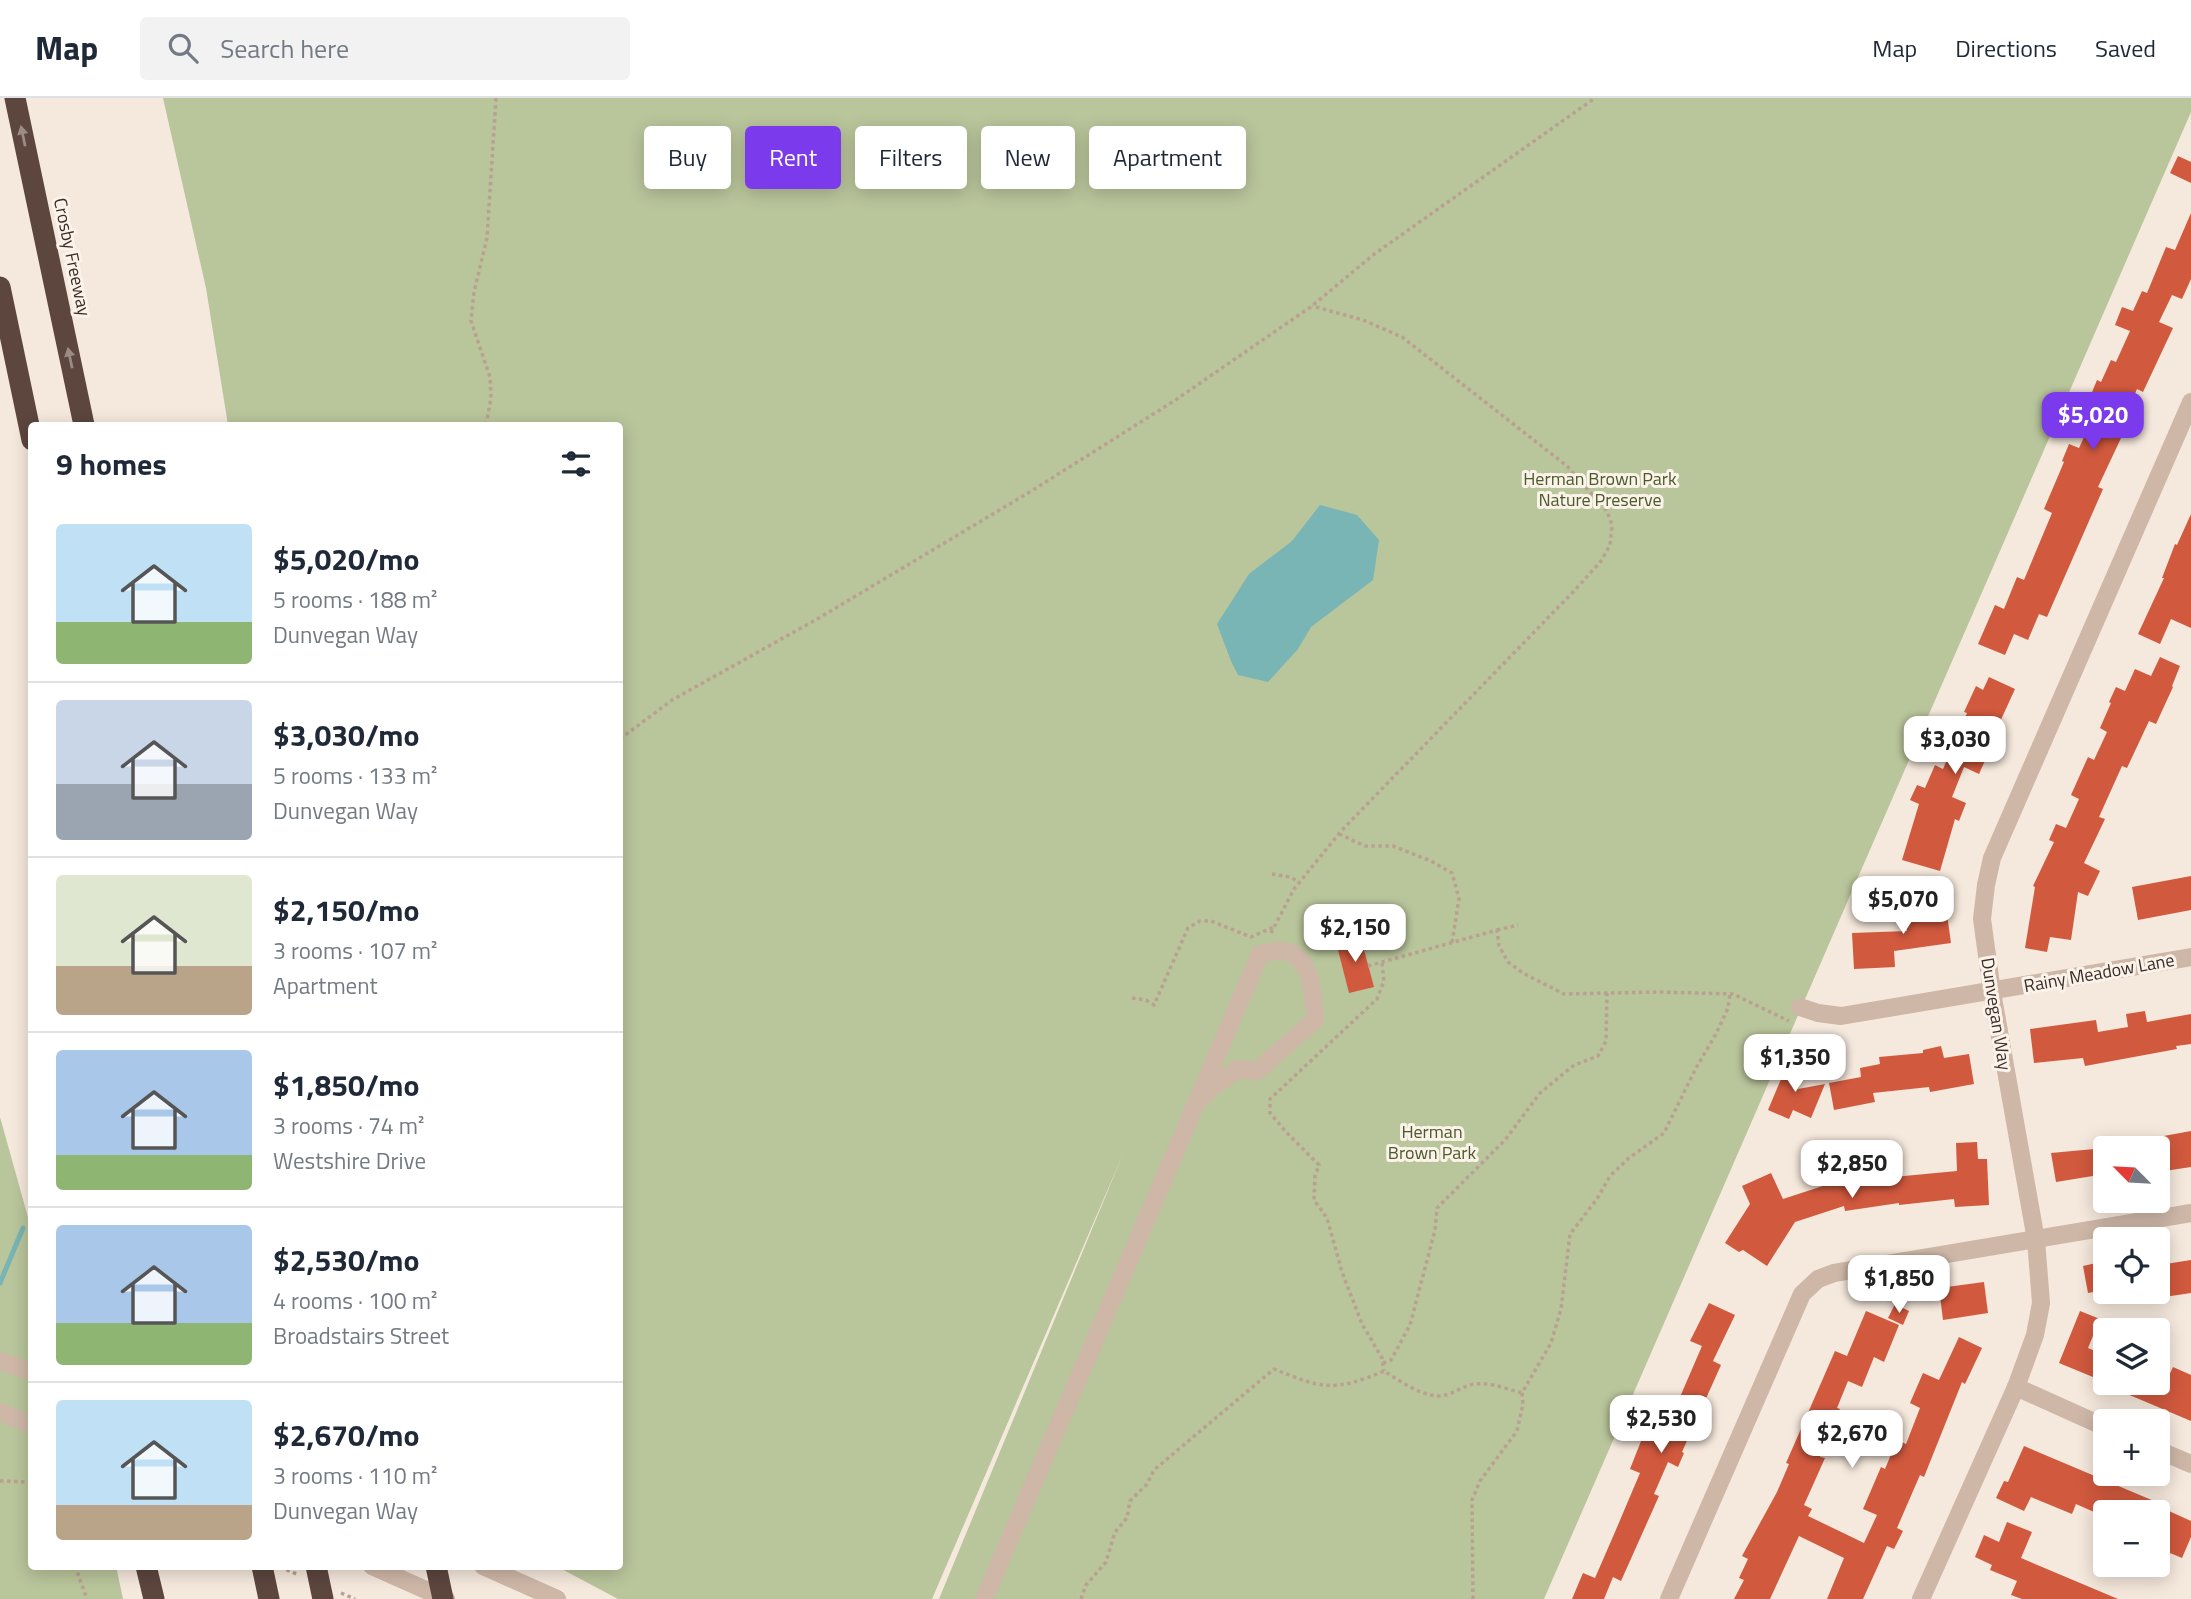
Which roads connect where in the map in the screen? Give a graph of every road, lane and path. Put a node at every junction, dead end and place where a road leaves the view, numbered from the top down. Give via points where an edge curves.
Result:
1 (15, 98) edge
2 (496, 98) edge
3 (1595, 98) edge
4 (0, 287) edge
5 (1311, 306) junction
6 (2191, 402) edge
7 (28, 422) edge
8 (83, 422) edge
9 (487, 422) edge
10 (623, 737) edge
11 (1339, 834) junction
12 (1272, 874) dead end
13 (1299, 882) junction
14 (1518, 925) dead end
15 (1274, 927) junction
16 (1497, 930) junction
17 (1452, 943) junction
18 (1260, 954) junction
19 (2191, 957) edge
20 (1382, 963) junction
21 (1368, 966) dead end
22 (1992, 992) junction
23 (1606, 993) junction
24 (1730, 994) junction
25 (1132, 999) dead end
26 (1800, 1007) joint
27 (1196, 1102) junction
28 (2191, 1213) edge
29 (2036, 1240) junction
30 (1383, 1363) junction
31 (1384, 1371) junction
32 (2016, 1388) junction
33 (1522, 1394) junction
34 (0, 1412) edge
35 (28, 1422) edge
36 (2093, 1422) edge
37 (2170, 1455) edge
38 (2191, 1464) edge
39 (0, 1481) edge
40 (28, 1482) edge
41 (76, 1570) edge
42 (147, 1570) edge
43 (263, 1570) edge
44 (317, 1570) edge
45 (381, 1570) edge
46 (437, 1570) edge
47 (492, 1570) edge
48 (1923, 1598) edge
49 (87, 1599) edge
50 (154, 1599) edge
51 (269, 1599) edge
52 (323, 1599) edge
53 (444, 1599) edge
54 (557, 1599) edge
55 (984, 1599) edge
56 (1081, 1599) edge
57 (1473, 1599) edge
58 (1668, 1599) edge

8 -> 1 highway, Crosby Freeway
2 - 9 path via 486,238 471,321 490,377
3 - 5 path via 1373,255
4 - 7 highway
5 - 10 path via 1045,483 672,700
5 - 11 path via 1363,320 1402,337 1567,466 1607,511 1612,525 1610,545 1601,561
6 - 22 street, Dunvegan Way via 1992,858 1982,919
11 - 13 path
11 - 17 path via 1365,846 1394,846 1452,873 1459,899
12 - 13 path
13 - 15 path
14 - 16 path
15 - 18 path
15 - 25 path via 1251,937 1200,920 1188,928 1154,1005
16 - 17 path
16 - 23 path via 1508,962 1523,974 1564,994
17 - 20 path
18 - 27 street
18 - 27 street via 1283,951 1298,957 1312,980 1315,1020 1257,1071 1238,1069
19 - 22 street, Rainy Meadow Lane
20 - 21 path
20 - 30 path via 1384,981 1377,999 1269,1099 1270,1113 1319,1165 1314,1200 1327,1218 1362,1324
22 - 26 street, Rainy Meadow Lane via 1840,1016
22 - 29 street, Dunvegan Way
23 - 24 path
23 - 30 path via 1606,1041 1598,1056 1574,1065 1540,1093 1505,1140 1437,1208 1410,1325 1391,1360
24 - 26 path via 1794,1023
24 - 33 path via 1716,1034 1664,1133 1610,1176 1570,1234 1555,1331
27 - 55 street
28 - 29 street
29 - 32 street, Dunvegan Way via 2041,1303
29 - 58 street via 1834,1273 1818,1279 1802,1294
30 - 31 path
31 - 33 path via 1436,1396 1472,1384
31 - 56 path via 1328,1387 1274,1369 1154,1470 1130,1502 1106,1562 1086,1585
32 - 36 street
32 - 48 street, Dunvegan Way
33 - 57 path via 1517,1431 1480,1481 1472,1500
34 - 35 street
37 - 38 street
39 - 40 path
41 - 49 path
42 - 50 highway
43 - 51 highway
44 - 52 highway
45 - 53 street
46 - 53 highway
47 - 54 street

